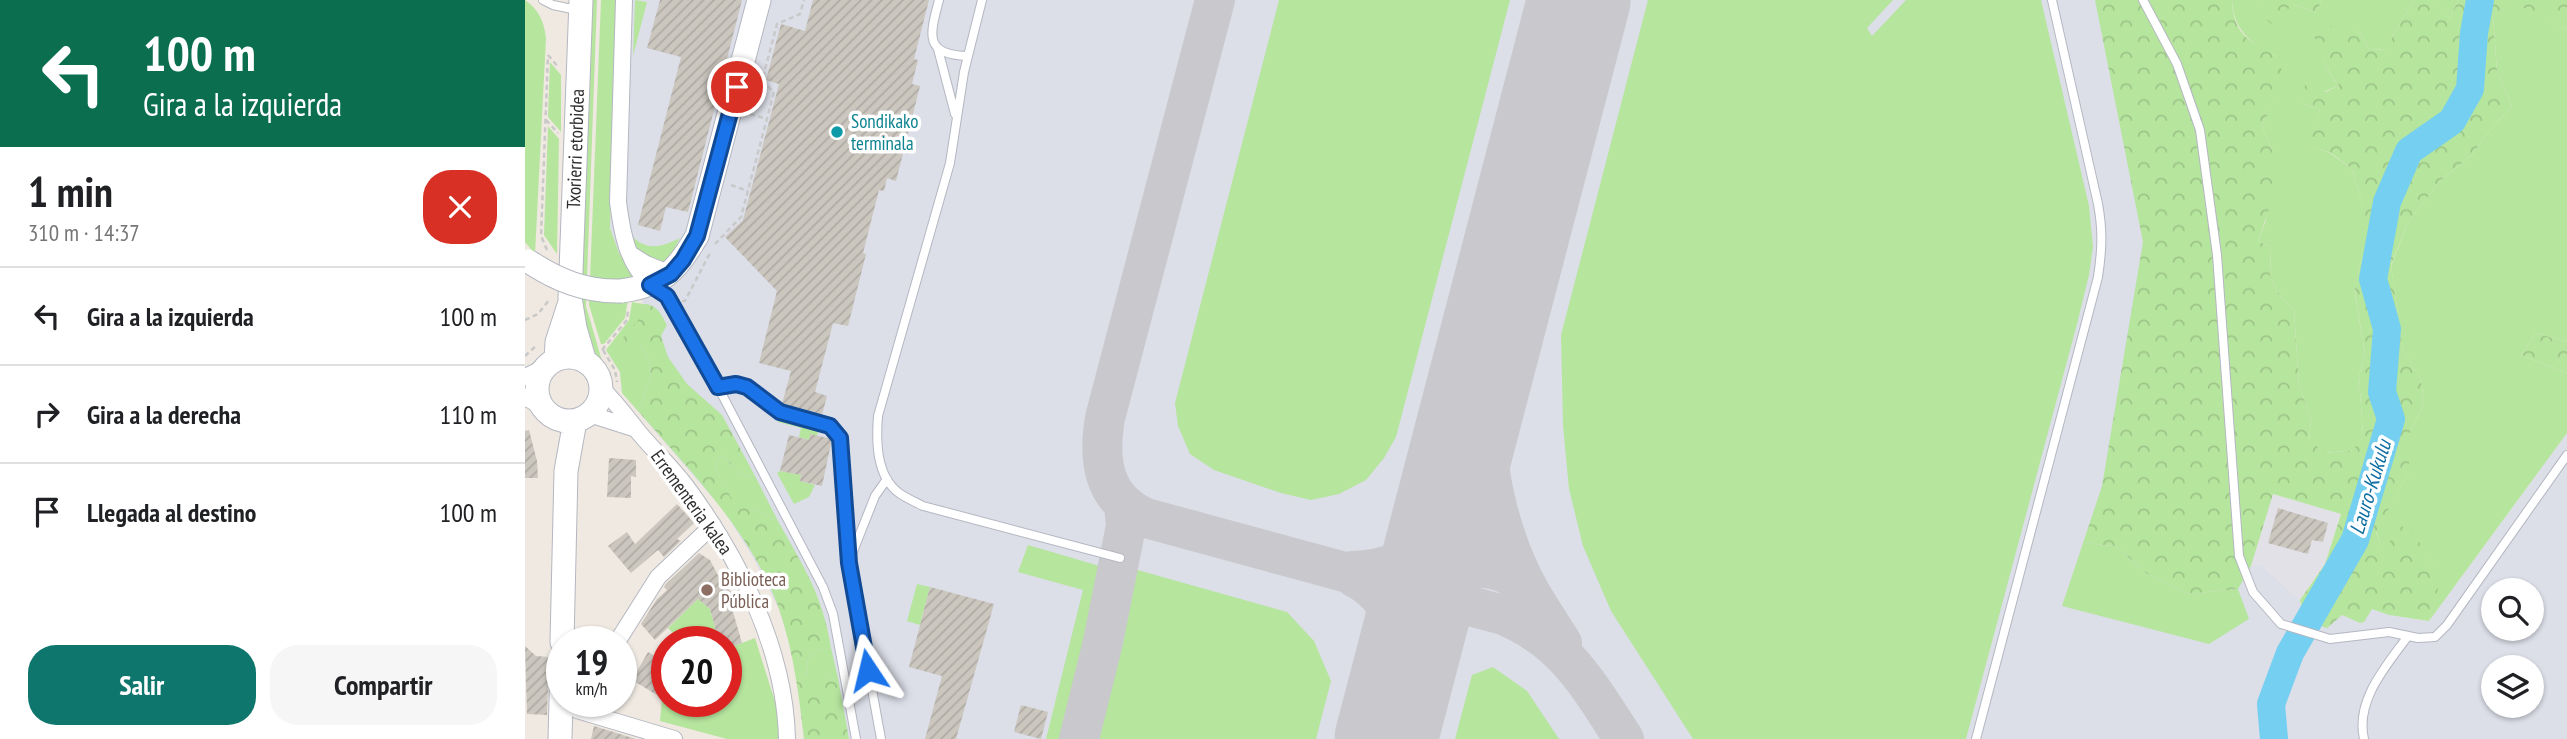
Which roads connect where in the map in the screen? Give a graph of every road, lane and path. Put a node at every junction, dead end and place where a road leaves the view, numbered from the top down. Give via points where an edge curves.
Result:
1 (543, 0) edge
2 (624, 0) edge
3 (759, 0) edge
4 (939, 0) edge
5 (982, 0) edge
6 (2052, 0) edge
7 (2143, 0) edge
8 (581, 5) edge
9 (938, 49) junction
10 (548, 55) dead end
11 (968, 56) junction
12 (545, 119) junction
13 (957, 120) junction
14 (563, 138) dead end
15 (628, 253) junction
16 (553, 256) dead end
17 (526, 259) edge
18 (671, 274) junction
19 (650, 285) junction
20 (563, 295) junction
21 (525, 320) edge
22 (591, 351) junction
23 (541, 369) edge
24 (718, 387) junction
25 (610, 389) junction
26 (538, 405) edge
27 (582, 417) junction
28 (636, 429) junction
29 (2567, 455) edge
30 (566, 471) junction
31 (887, 480) junction
32 (713, 525) junction
33 (1120, 558) dead end
34 (849, 563) junction
35 (562, 626) edge
36 (627, 626) edge
37 (2408, 636) junction
38 (570, 719) edge
39 (664, 738) edge
40 (787, 739) edge
41 (856, 739) edge
42 (881, 739) edge
43 (1976, 739) edge
44 (2364, 739) edge

1 - 8 lane via 553,5
2 - 15 street via 618,202
3 - 18 street via 697,236
4 - 9 lane via 932,39
5 - 11 lane
6 - 43 lane via 2098,204 2101,253
7 - 37 lane via 2177,64 2200,130 2217,255 2239,556 2253,592 2281,624 2318,637 2389,632
8 - 20 street, Txorierri etorbidea
9 - 11 lane
9 - 13 lane
10 - 12 path
11 - 13 lane
12 - 14 path
12 - 16 path via 541,236
13 - 31 lane via 950,163 878,416 876,440
15 - 18 street
15 - 19 street
17 - 19 street, bridge via 565,282 597,290
18 - 19 street
19 - 24 lane via 667,296
20 - 21 path
20 - 22 street, Txorierri etorbidea via 575,328
20 - 23 street, Txorierri etorbidea via 557,342
22 - 23 street
22 - 25 street, Txorierri etorbidea via 596,373
22 - 25 path via 615,370
23 - 26 street, Txorierri etorbidea
24 - 34 lane via 747,387 780,412 830,426 840,438
24 - 41 lane via 826,596
25 - 27 street, Txorierri etorbidea
25 - 28 street, Errementeria kalea
26 - 27 street via 567,421
26 - 30 street, Txorierri etorbidea
27 - 28 street
27 - 30 street, Txorierri etorbidea
28 - 32 street, Errementeria kalea
29 - 37 lane via 2447,625 2435,637
30 - 35 street, Txorierri etorbidea
31 - 33 lane via 897,492 923,506
31 - 34 lane via 875,496
32 - 36 street via 658,577
32 - 40 street, Errementeria kalea via 747,584 763,627 780,684
34 - 42 lane
37 - 44 lane via 2377,679 2363,711
38 - 39 street

